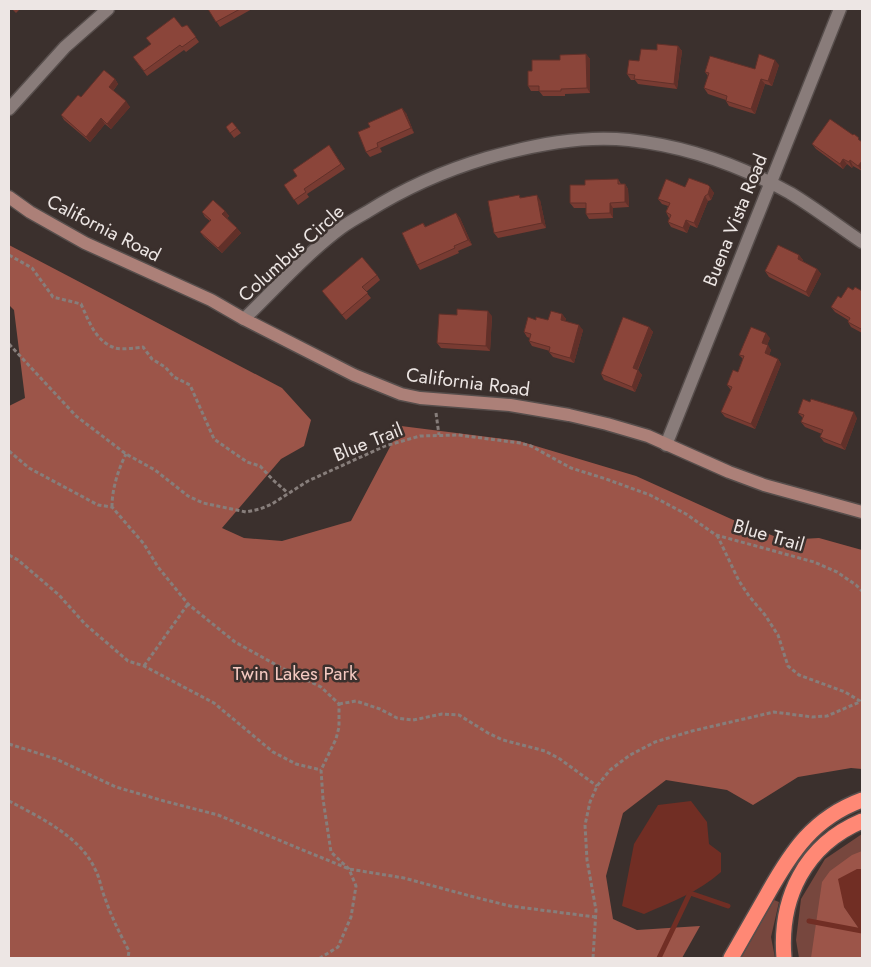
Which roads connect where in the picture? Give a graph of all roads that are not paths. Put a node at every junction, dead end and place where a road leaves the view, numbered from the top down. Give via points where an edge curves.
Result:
1 (108, 9) edge
2 (840, 9) edge
3 (9, 108) edge
4 (770, 184) junction
5 (9, 197) edge
6 (862, 242) edge
7 (244, 319) junction
8 (666, 445) junction
9 (862, 512) edge
10 (862, 800) edge
11 (862, 821) edge
12 (731, 958) edge
13 (784, 958) edge

1 - 3 street via 65,48
2 - 4 street, Buena Vista Road
4 - 6 street, Columbus Circle
4 - 7 street, Columbus Circle via 699,155 628,140 571,140 520,149 425,179 341,228
4 - 8 street, Buena Vista Road
5 - 7 main road, California Road via 85,243 211,300
7 - 8 main road, California Road via 354,375 401,394 510,405 569,415 648,436
8 - 9 main road, California Road via 756,482
10 - 12 highway via 826,818 795,849
11 - 13 highway via 828,842 797,879 786,911

